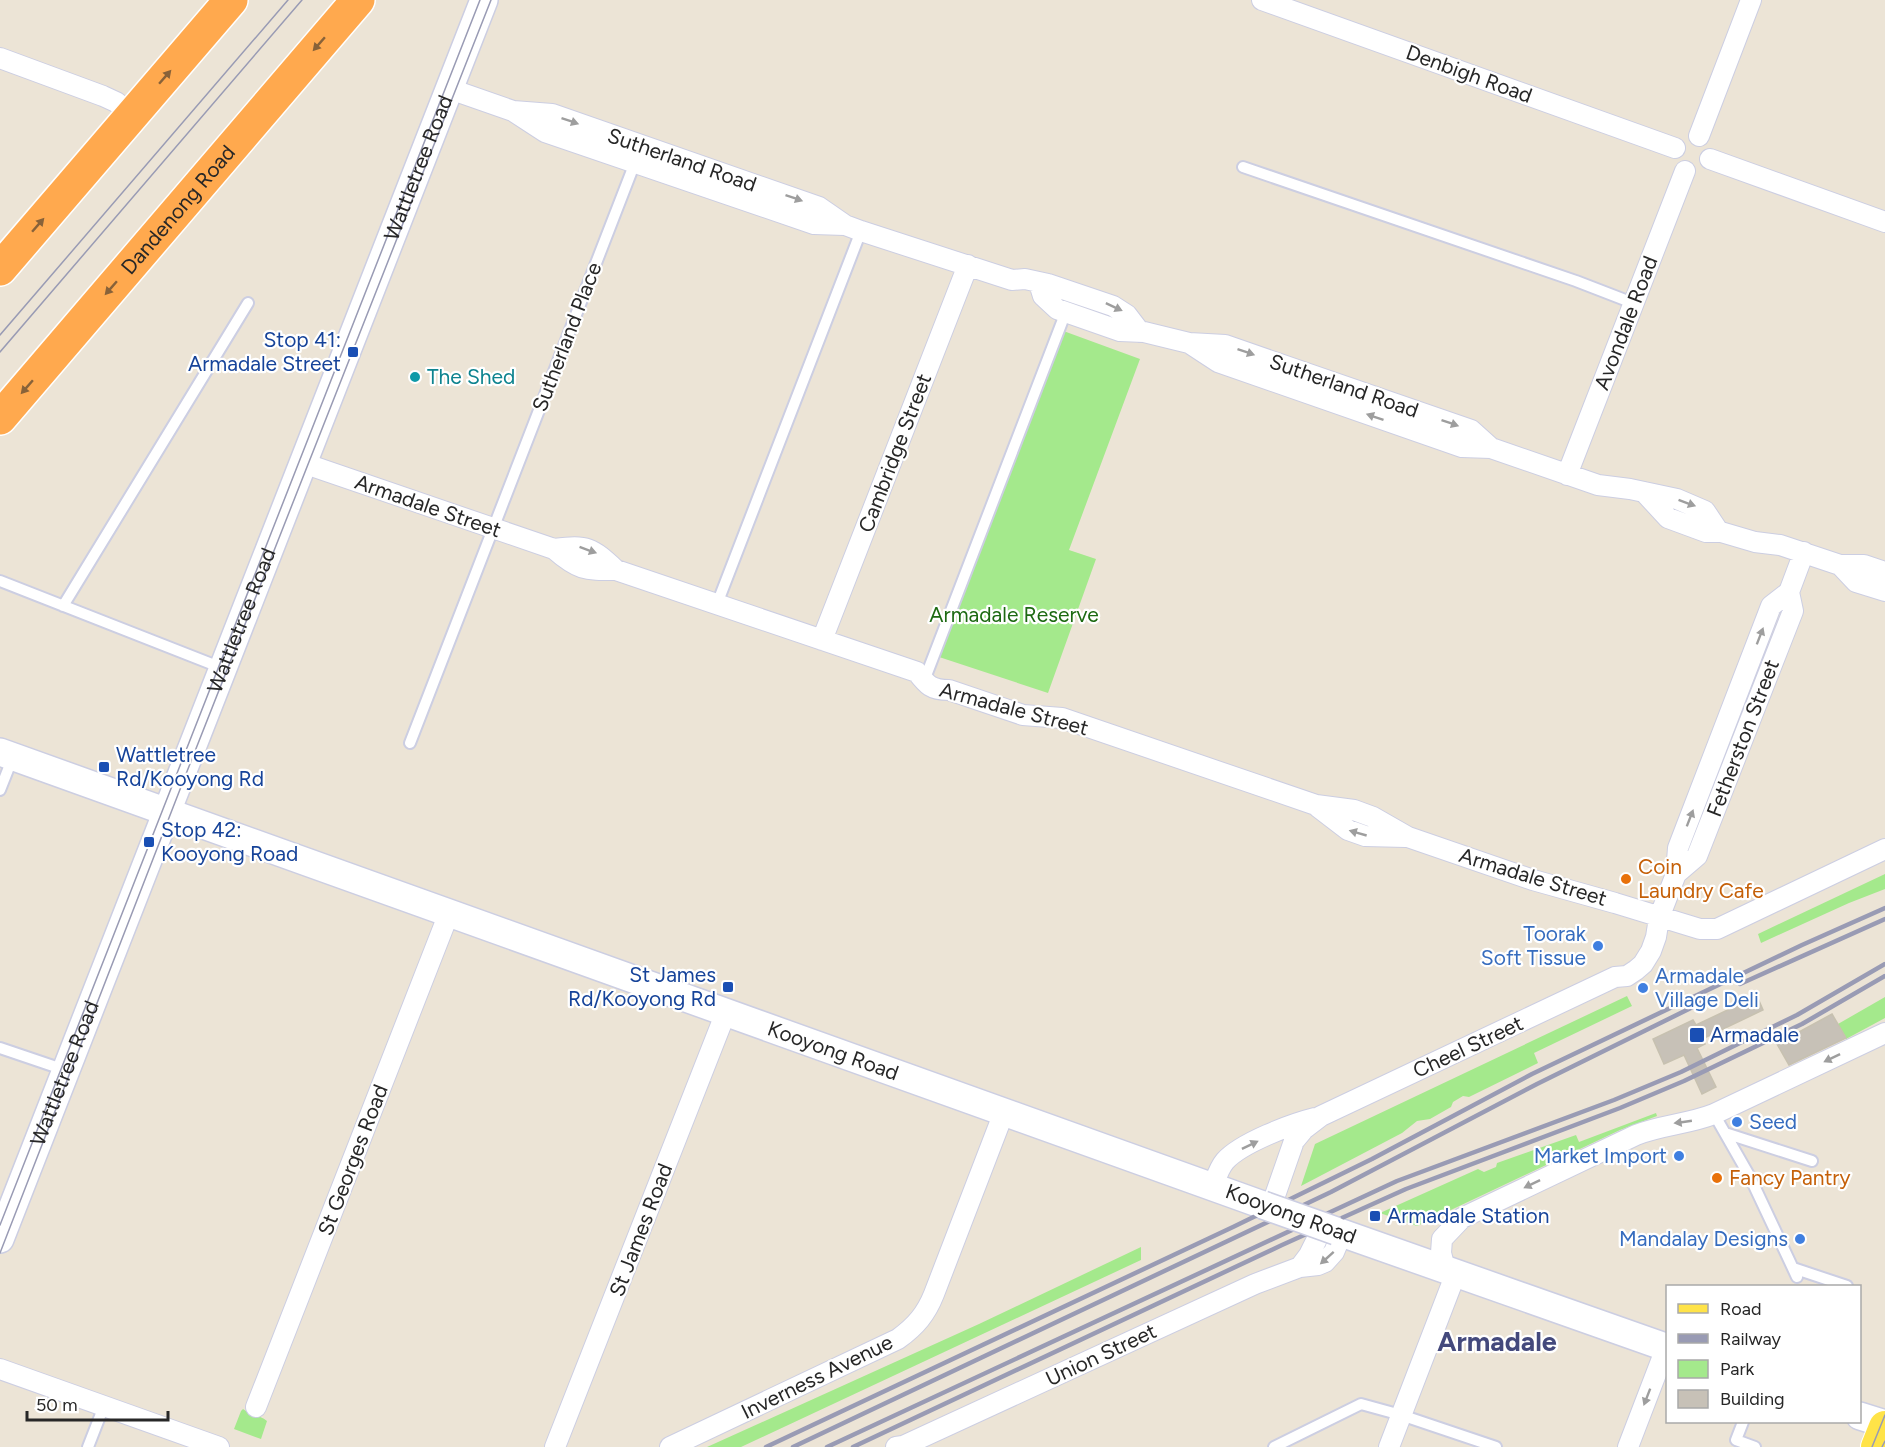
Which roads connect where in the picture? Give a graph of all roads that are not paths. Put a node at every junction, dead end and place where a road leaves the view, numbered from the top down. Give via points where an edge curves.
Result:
1 (231, 0) edge
2 (357, 0) edge
3 (484, 0) edge
4 (1262, 0) edge
5 (1751, 0) edge
6 (0, 58) edge
7 (450, 89) junction
8 (132, 115) junction
9 (1699, 136) junction
10 (1675, 148) junction
11 (638, 155) junction
12 (1710, 159) junction
13 (1243, 167) dead end
14 (1685, 171) junction
15 (1885, 222) edge
16 (853, 228) junction
17 (968, 265) junction
18 (0, 269) edge
19 (1040, 283) junction
20 (1074, 292) junction
21 (248, 303) dead end
22 (1633, 303) junction
23 (1066, 313) junction
24 (1140, 332) junction
25 (0, 418) edge
26 (303, 463) junction
27 (1567, 475) junction
28 (494, 528) junction
29 (1804, 552) junction
30 (1840, 565) junction
31 (1885, 572) edge
32 (0, 581) edge
33 (1885, 591) edge
34 (1789, 592) junction
35 (717, 604) junction
36 (63, 606) junction
37 (822, 640) junction
38 (222, 668) junction
39 (924, 681) junction
40 (1742, 683) junction
41 (1761, 691) junction
42 (1734, 703) junction
43 (1754, 711) junction
44 (410, 743) dead end
45 (7, 755) edge
46 (1705, 778) junction
47 (1725, 786) junction
48 (0, 790) edge
49 (166, 812) junction
50 (1885, 849) edge
51 (1676, 874) junction
52 (449, 913) junction
53 (1659, 918) junction
54 (726, 1012) junction
55 (1885, 1033) edge
56 (0, 1048) edge
57 (65, 1071) junction
58 (1004, 1112) junction
59 (1714, 1114) junction
60 (1321, 1116) junction
61 (1725, 1133) junction
62 (1812, 1161) dead end
63 (1213, 1186) junction
64 (1269, 1204) junction
65 (1332, 1234) junction
66 (0, 1239) edge
67 (1300, 1267) junction
68 (1450, 1271) junction
69 (1840, 1285) edge
70 (1666, 1348) edge
71 (1666, 1351) edge
72 (0, 1369) edge
73 (104, 1406) junction
74 (256, 1407) dead end
75 (1401, 1414) junction
76 (1861, 1416) edge
77 (1743, 1423) edge
78 (1885, 1425) edge
79 (88, 1447) edge
80 (219, 1447) edge
81 (555, 1447) edge
82 (670, 1447) edge
83 (900, 1447) edge
84 (1274, 1447) edge
85 (1389, 1447) edge
86 (1496, 1447) edge
87 (1628, 1447) edge
88 (1755, 1447) edge
89 (1877, 1447) edge

8 -> 1 highway
2 -> 25 highway, Dandenong Road
3 - 7 street, Wattletree Road
4 - 10 street, Denbigh Road
5 - 9 street
6 - 8 street via 117,102
7 - 11 street, Sutherland Road via 513,111 552,114
7 - 26 street, Wattletree Road
18 -> 8 highway
9 - 10 street via 1685,137
9 - 12 street via 1710,147
10 - 14 street via 1675,159
11 - 16 street, Sutherland Road via 819,207
11 - 28 lane, Sutherland Place
12 - 14 street via 1700,170
12 - 15 street
13 - 22 lane
14 - 22 street, Avondale Road
16 - 17 street, Sutherland Road
16 - 35 lane
17 - 19 street, Sutherland Road via 1012,280
17 - 37 street, Cambridge Street
19 - 20 street, Sutherland Road
19 - 23 street, Sutherland Road via 1048,302
20 - 23 lane
20 -> 24 street, Sutherland Road via 1122,311
21 - 36 lane
22 - 27 street, Avondale Road
23 - 24 street, Sutherland Road via 1120,331
23 - 39 lane
24 - 27 street, Sutherland Road via 1189,343 1218,362 1396,425 1462,447 1491,448
26 - 28 street, Armadale Street
26 - 38 street, Wattletree Road
27 - 29 street, Sutherland Road via 1598,485 1644,492 1668,518 1706,532
28 - 35 street, Armadale Street via 554,549 572,564 588,570 616,570
28 - 44 lane, Sutherland Place
29 - 30 street, Sutherland Road
29 - 34 street, Fetherston Street
30 - 31 street, Sutherland Road via 1864,564
30 - 33 street, Sutherland Road via 1856,582
32 - 36 lane
40 -> 34 street, Fetherston Street via 1771,606
34 - 41 street, Fetherston Street via 1793,611
35 - 37 street, Armadale Street
36 - 38 lane
37 - 39 street, Armadale Street via 917,672
38 - 49 street, Wattletree Road
39 - 53 street, Armadale Street via 934,688 1023,715 1062,718 1316,805 1348,830 1365,836 1408,837
40 - 41 street
40 - 42 street, Fetherston Street
41 - 43 street, Fetherston Street
42 - 43 street
42 - 46 street, Fetherston Street
43 - 47 street, Fetherston Street
45 - 48 lane
45 - 49 street, Kooyong Road
46 - 47 street
51 -> 46 street, Fetherston Street via 1678,848
47 - 51 street, Fetherston Street via 1697,856
49 - 52 street, Kooyong Road
49 - 57 street, Wattletree Road
50 - 53 street via 1717,929 1700,929
51 - 53 street, Fetherston Street
52 - 54 street, Kooyong Road
52 - 74 street, St Georges Road
53 - 60 street, Cheel Street via 1647,930 1637,956 1616,977
54 - 58 street, Kooyong Road
54 - 81 street, St James Road
55 -> 59 street
56 - 57 lane
57 - 66 street, Wattletree Road
58 - 63 street, Kooyong Road
58 - 82 street, Inverness Avenue via 920,1321 898,1340
59 - 61 lane
59 -> 68 street via 1636,1135 1462,1218 1442,1239
63 -> 60 street, Cheel Street via 1221,1166 1234,1152 1289,1125
60 - 64 street, Cheel Street via 1294,1141
61 - 62 lane
61 - 69 lane via 1795,1272
63 - 64 street, Kooyong Road
64 - 65 street, Kooyong Road, bridge
65 - 67 street
65 -> 67 street, Union Street via 1334,1252 1325,1262
65 - 68 street, Kooyong Road
67 - 83 street, Union Street
68 - 70 street, Kooyong Road
68 - 75 street
71 -> 87 street
72 - 73 street
73 - 79 lane
73 - 80 street
75 - 84 lane via 1361,1404
75 - 85 street
75 - 86 lane
76 - 78 street
77 - 88 lane via 1736,1440
78 - 89 main road

